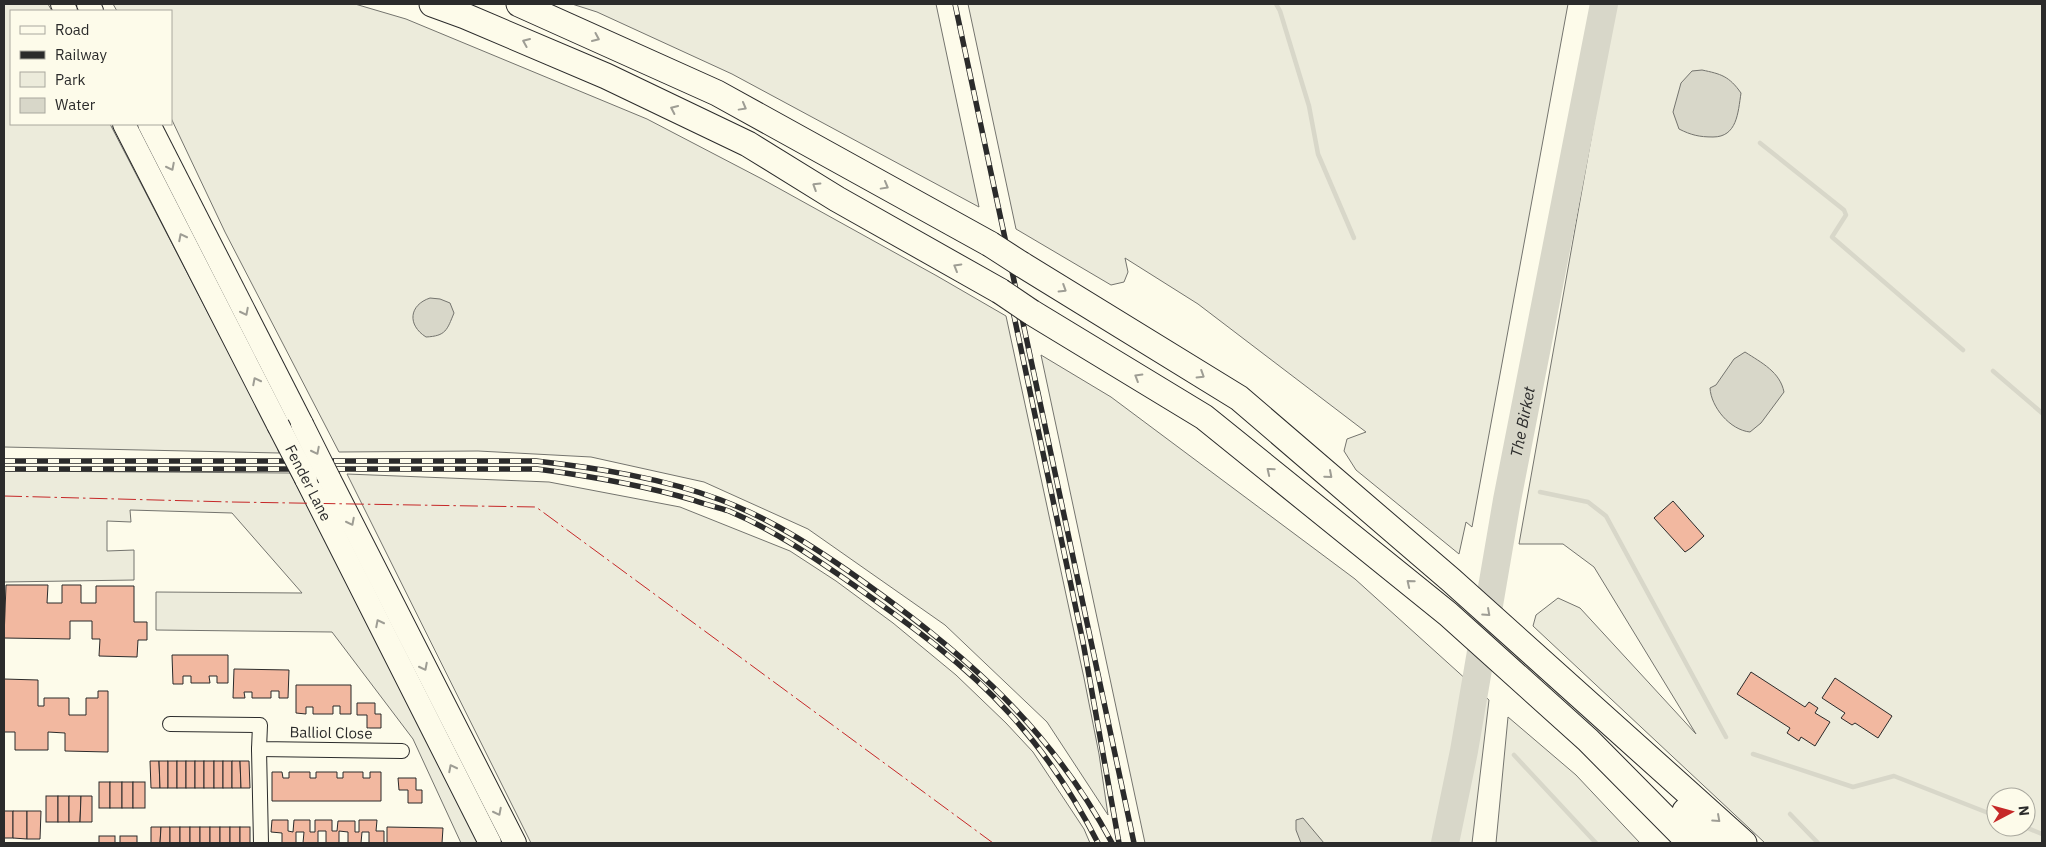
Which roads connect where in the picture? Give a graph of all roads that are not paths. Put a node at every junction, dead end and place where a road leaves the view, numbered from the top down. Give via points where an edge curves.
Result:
1 (432, 4) edge
2 (519, 4) edge
3 (125, 125) edge
4 (150, 125) edge
5 (1524, 646) junction
6 (1522, 680) junction
7 (170, 724) dead end
8 (259, 749) junction
9 (402, 750) dead end
10 (261, 843) edge
11 (490, 843) edge
12 (515, 843) edge
13 (1670, 843) edge
14 (1690, 843) edge
15 (1717, 843) edge
16 (1744, 843) edge

6 -> 1 highway, bridge via 1448,614 1204,417 1000,291 837,199 748,144 606,76
2 -> 5 highway, bridge via 717,93 990,244 1239,398
11 -> 3 main road, Fender Lane, bridge
4 -> 12 main road, Fender Lane, bridge
5 - 15 highway
5 -> 16 highway
6 - 13 highway
6 - 14 highway via 1588,740
7 - 8 street via 260,725
8 - 9 street, Balliol Close
8 - 10 street

